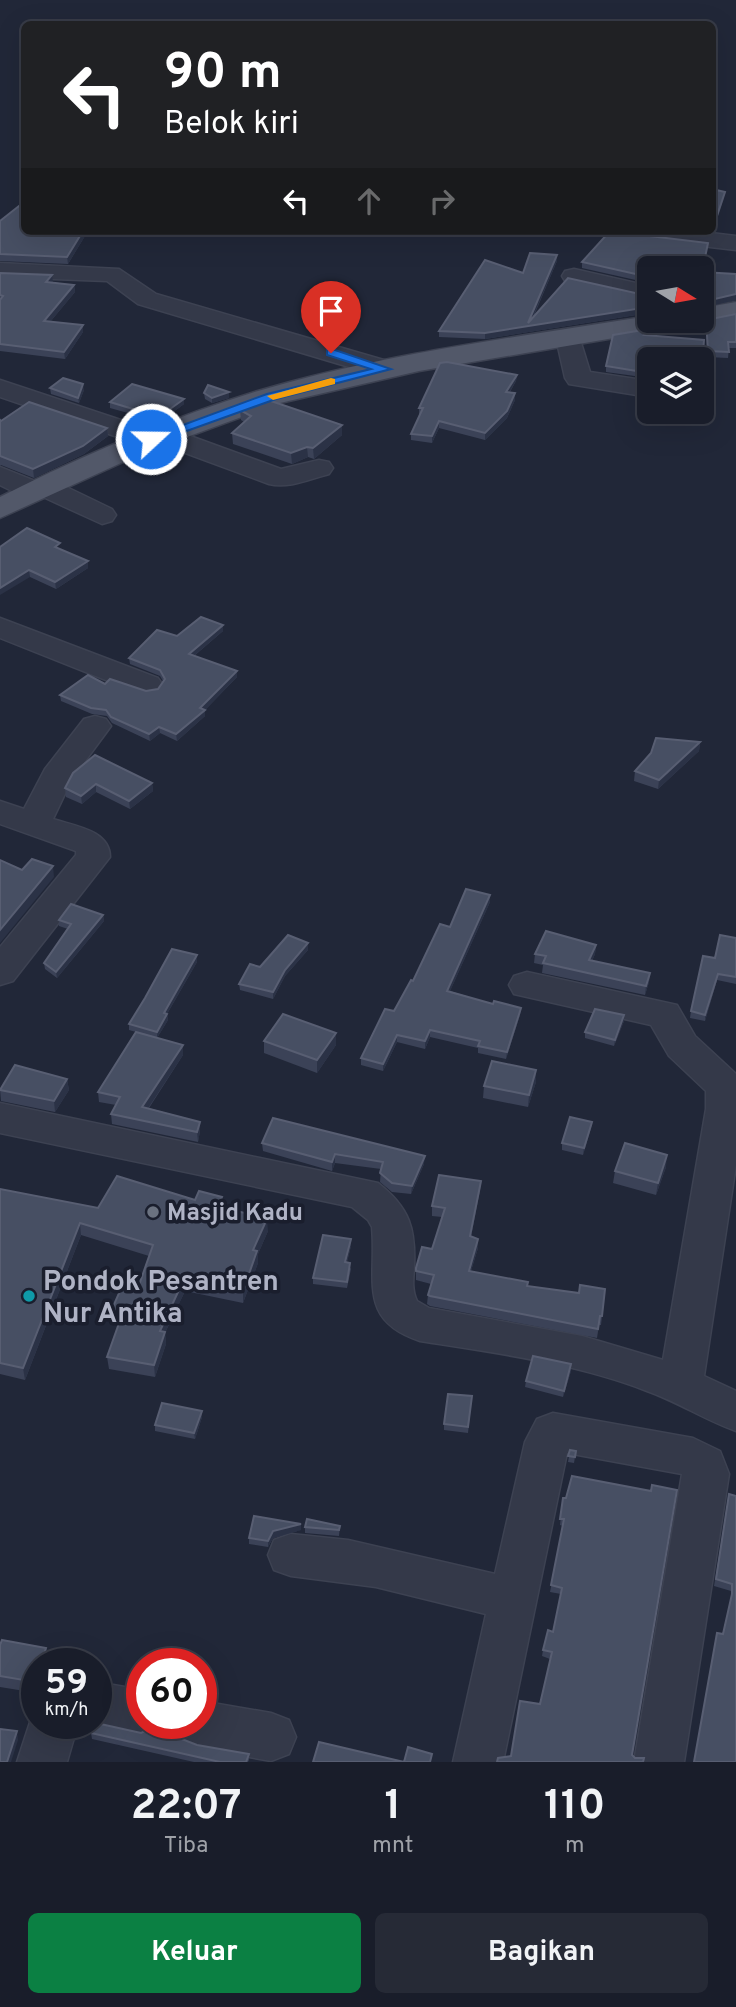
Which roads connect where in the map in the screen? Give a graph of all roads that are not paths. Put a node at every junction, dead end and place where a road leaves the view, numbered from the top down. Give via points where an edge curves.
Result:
1 (667, 235) edge
2 (736, 243) edge
3 (0, 270) edge
4 (574, 276) edge
5 (637, 291) edge
6 (736, 310) edge
7 (714, 314) edge
8 (637, 326) edge
9 (569, 338) junction
10 (385, 369) junction
11 (637, 387) edge
12 (0, 388) edge
13 (156, 437) junction
14 (319, 468) dead end
15 (0, 475) edge
16 (40, 489) junction
17 (0, 509) edge
18 (102, 515) dead end
19 (0, 627) edge
20 (147, 685) dead end
21 (95, 726) dead end
22 (0, 812) edge
23 (34, 824) junction
24 (0, 972) edge
25 (527, 985) dead end
26 (0, 1118) edge
27 (724, 1185) edge
28 (681, 1385) junction
29 (736, 1412) edge
30 (291, 1555) dead end
31 (515, 1600) junction
32 (217, 1727) edge
33 (271, 1737) dead end
34 (49, 1739) edge
35 (42, 1762) edge
36 (478, 1762) edge
37 (659, 1762) edge

1 - 2 street
3 - 10 street via 110,274 147,299
4 - 5 street
6 - 7 main road
8 - 9 main road
9 - 10 main road
9 - 11 street via 578,378
10 - 13 main road via 272,397
12 - 13 street
13 - 14 street via 279,478
13 - 16 main road
15 - 16 street
16 - 17 main road
16 - 18 street
19 - 20 street
21 - 23 street via 57,776
22 - 23 street
23 - 24 street via 88,843 93,857
25 - 27 street via 666,1015 682,1046 725,1086
26 - 28 street via 364,1194 392,1221 391,1287 396,1308 406,1319 558,1346
27 - 28 street
28 - 29 street
30 - 31 street via 370,1564
31 - 36 street
31 - 37 street via 547,1442 553,1432 693,1458 704,1465
32 - 33 street
34 - 35 street

